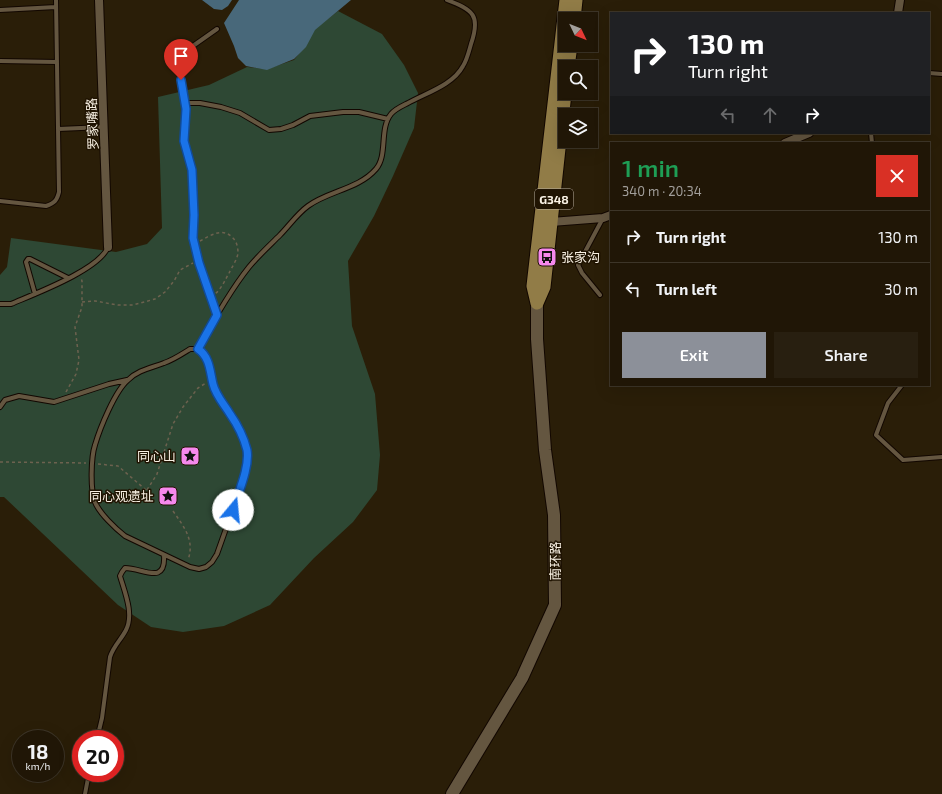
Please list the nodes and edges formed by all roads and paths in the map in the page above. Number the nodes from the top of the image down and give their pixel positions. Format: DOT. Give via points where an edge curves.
graph roads {
  1 [pos="56,0"];
  2 [pos="99,0"];
  3 [pos="447,0"];
  4 [pos="566,0"];
  5 [pos="576,0"];
  6 [pos="900,0"];
  7 [pos="56,7"];
  8 [pos="0,10"];
  9 [pos="575,12"];
  10 [pos="898,12"];
  11 [pos="217,29"];
  12 [pos="0,61"];
  13 [pos="57,62"];
  14 [pos="930,73"];
  15 [pos="942,74"];
  16 [pos="564,100"];
  17 [pos="185,103"];
  18 [pos="388,119"];
  19 [pos="104,127"];
  20 [pos="58,129"];
  21 [pos="806,134"];
  22 [pos="786,142"];
  23 [pos="0,201"];
  24 [pos="610,215"];
  25 [pos="603,218"];
  26 [pos="546,221"];
  27 [pos="194,244"];
  28 [pos="108,247"];
  29 [pos="198,260"];
  30 [pos="79,273"];
  31 [pos="68,278"];
  32 [pos="35,294"];
  33 [pos="600,294"];
  34 [pos="211,297"];
  35 [pos="82,302"];
  36 [pos="536,303"];
  37 [pos="0,304"];
  38 [pos="217,315"];
  39 [pos="198,349"];
  40 [pos="212,379"];
  41 [pos="127,380"];
  42 [pos="901,386"];
  43 [pos="62,400"];
  44 [pos="0,407"];
  45 [pos="942,457"];
  46 [pos="0,462"];
  47 [pos="92,463"];
  48 [pos="147,491"];
  49 [pos="153,496"];
  50 [pos="173,511"];
  51 [pos="164,555"];
  52 [pos="186,565"];
  53 [pos="99,730"];
  54 [pos="87,782"];
  55 [pos="85,794"];
  56 [pos="452,794"];
  1 -- 7 [label="lane"];
  2 -- 19 [label="street, 罗家嘴路"];
  3 -- 18 [label="lane" via="464,7 476,20 475,32 464,65 452,79 399,107"];
  4 -- 26 [label="main road, 南环路 / G348"];
  5 -- 9 [label="main road"];
  6 -- 10 [label="street"];
  7 -- 8 [label="lane"];
  7 -- 13 [label="lane"];
  11 -- 17 [label="lane" via="190,48 182,58 180,69"];
  12 -- 13 [label="lane"];
  13 -- 20 [label="lane"];
  14 -- 15 [label="lane"];
  16 -- 26 [label="main road, 南环路 / G348"];
  17 -- 18 [label="lane" via="200,103 240,113 269,130 281,130 310,116 343,112 359,112"];
  17 -- 27 [label="lane" via="184,141 192,170"];
  18 -- 38 [label="lane" via="381,160 377,168 355,184 319,199 306,208 249,266"];
  19 -- 20 [label="lane"];
  19 -- 28 [label="street, 罗家嘴路"];
  20 -- 23 [label="lane" via="58,200 46,206"];
  21 -- 22 [label="street"];
  24 -- 25 [label="street"];
  25 -- 26 [label="street"];
  25 -- 33 [label="lane" via="578,266"];
  26 -- 36 [label="main road, 南环路 / G348" via="544,287"];
  27 -- 29 [label="lane"];
  27 -- 34 [label="path" via="222,232 231,235 238,248 238,255 223,285"];
  28 -- 30 [label="lane" via="104,254"];
  29 -- 34 [label="lane"];
  29 -- 35 [label="path" via="180,270 165,292 155,299 133,305"];
  30 -- 31 [label="lane"];
  30 -- 35 [label="path" via="82,281"];
  31 -- 32 [label="lane"];
  31 -- 32 [label="lane" via="28,260 26,262"];
  32 -- 37 [label="lane" via="11,304"];
  34 -- 38 [label="lane"];
  35 -- 43 [label="path" via="75,327 79,360 76,374"];
  36 -- 56 [label="main road, 南环路 / G348" via="545,450 554,515 555,605 522,678"];
  38 -- 39 [label="lane"];
  39 -- 40 [label="lane" via="203,352 208,362"];
  39 -- 41 [label="lane" via="190,349 165,363 138,372"];
  40 -- 48 [label="path" via="198,388 173,424 157,474"];
  40 -- 52 [label="lane" via="218,397 238,427 247,450 247,464 217,554 206,567 199,569"];
  41 -- 43 [label="lane"];
  41 -- 47 [label="lane" via="109,409 95,445"];
  42 -- 45 [label="lane" via="888,403 876,435 903,460"];
  43 -- 44 [label="lane" via="54,402 19,396 5,400"];
  46 -- 47 [label="path"];
  47 -- 48 [label="path" via="118,466"];
  47 -- 51 [label="lane" via="93,496 99,510 120,532"];
  48 -- 49 [label="path"];
  50 -- 52 [label="path" via="191,543"];
  51 -- 52 [label="lane"];
  51 -- 53 [label="lane" via="163,569 159,572 149,573 125,568 120,576 129,609 129,620 110,657"];
  54 -- 55 [label="lane"];
}
